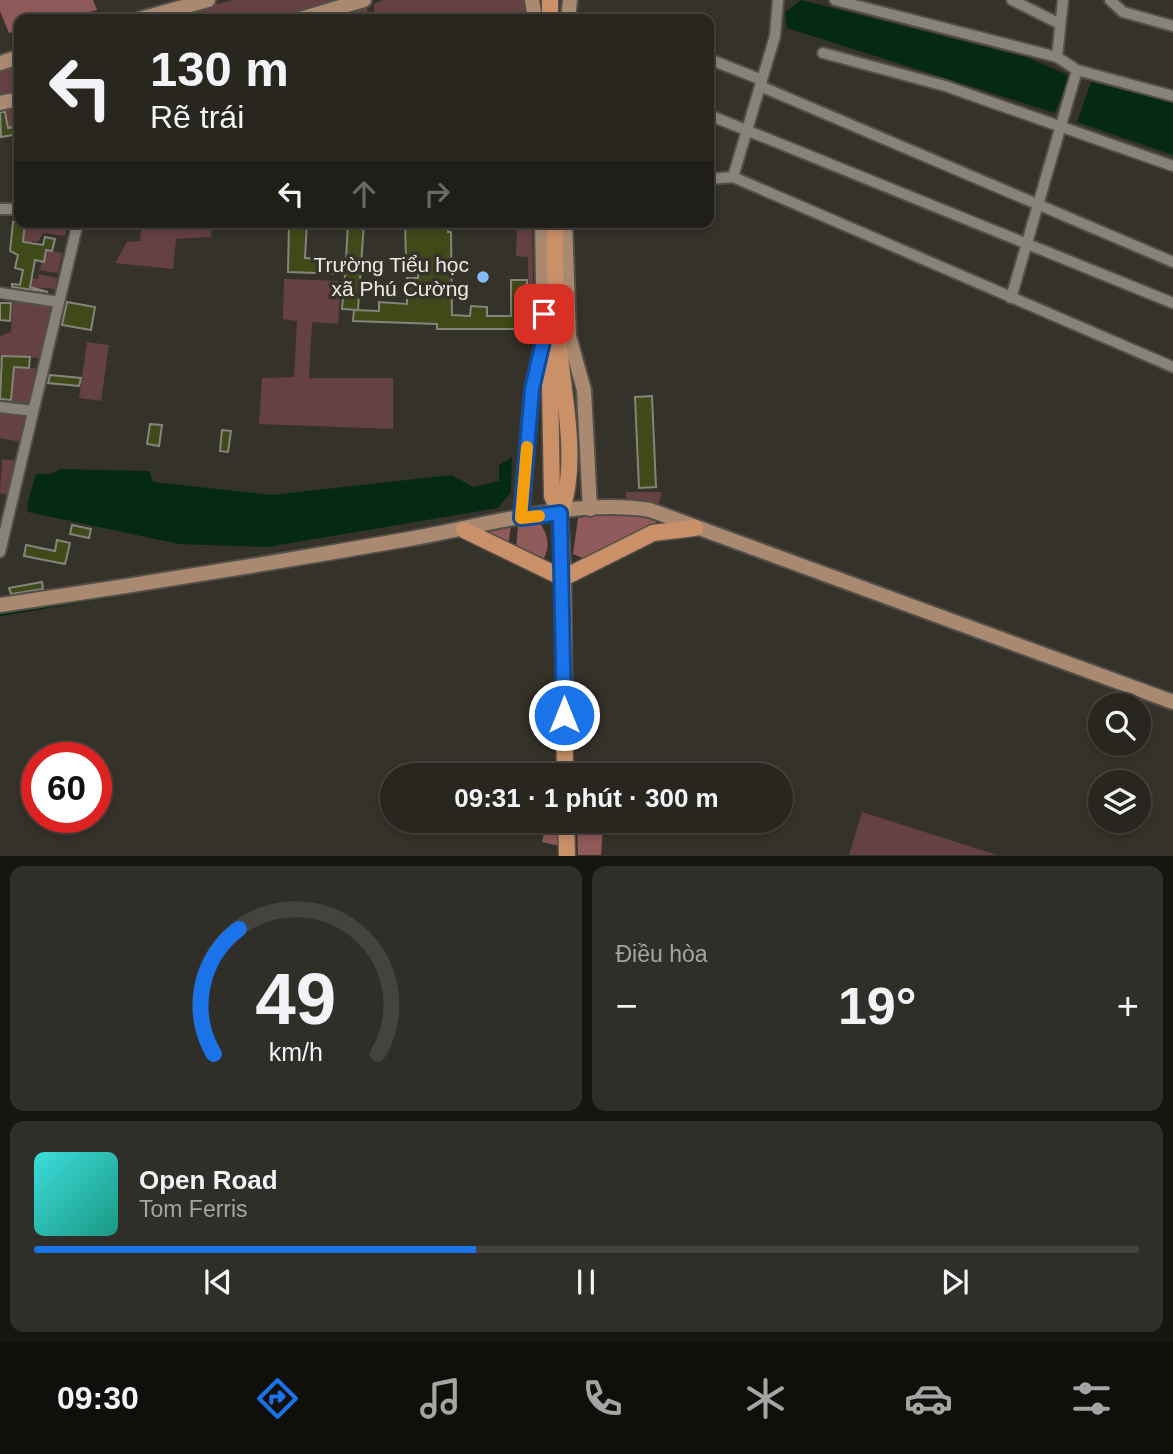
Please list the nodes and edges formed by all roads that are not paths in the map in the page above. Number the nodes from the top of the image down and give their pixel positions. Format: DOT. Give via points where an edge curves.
graph roads {
  1 [pos="208,0"];
  2 [pos="364,0"];
  3 [pos="778,0"];
  4 [pos="835,0"];
  5 [pos="1012,0"];
  6 [pos="1063,0"];
  7 [pos="1110,0"];
  8 [pos="162,14"];
  9 [pos="317,14"];
  10 [pos="1060,24"];
  11 [pos="1173,26"];
  12 [pos="823,53"];
  13 [pos="1057,57"];
  14 [pos="714,61"];
  15 [pos="1077,71"];
  16 [pos="761,83"];
  17 [pos="1173,96"];
  18 [pos="714,117"];
  19 [pos="1061,127"];
  20 [pos="747,130"];
  21 [pos="1173,166"];
  22 [pos="733,177"];
  23 [pos="714,178"];
  24 [pos="1039,205"];
  25 [pos="77,228"];
  26 [pos="542,228"];
  27 [pos="555,228"];
  28 [pos="565,228"];
  29 [pos="1026,243"];
  30 [pos="1173,262"];
  31 [pos="0,293"];
  32 [pos="1011,298"];
  33 [pos="59,302"];
  34 [pos="1173,303"];
  35 [pos="557,332"];
  36 [pos="1173,367"];
  37 [pos="0,407"];
  38 [pos="33,411"];
  39 [pos="0,496"];
  40 [pos="13,499"];
  41 [pos="590,509"];
  42 [pos="560,513"];
  43 [pos="521,518"];
  44 [pos="695,528"];
  45 [pos="464,530"];
  46 [pos="0,552"];
  47 [pos="564,578"];
  48 [pos="0,604"];
  49 [pos="1173,702"];
  50 [pos="565,763"];
  51 [pos="566,833"];
  52 [pos="567,856"];
  1 -- 8 [label="main road"];
  2 -- 9 [label="main road"];
  3 -- 16 [label="street" via="775,36"];
  4 -- 13 [label="street"];
  5 -- 10 [label="street"];
  6 -- 10 [label="street"];
  7 -- 11 [label="street" via="1123,12"];
  10 -- 13 [label="street"];
  12 -- 19 [label="street" via="945,86"];
  13 -- 15 [label="street"];
  14 -- 16 [label="street"];
  15 -- 17 [label="street"];
  15 -- 19 [label="street"];
  16 -- 20 [label="street"];
  16 -- 24 [label="street"];
  18 -- 20 [label="street"];
  19 -- 21 [label="street"];
  19 -- 24 [label="street"];
  20 -- 22 [label="street"];
  20 -- 29 [label="street"];
  22 -- 23 [label="street"];
  22 -- 32 [label="street"];
  24 -- 29 [label="street"];
  24 -- 30 [label="street"];
  25 -- 33 [label="street"];
  26 -- 43 [label="main road" via="544,337 532,389"];
  27 -- 35 [label="main road"];
  28 -- 41 [label="main road" via="569,336 584,390"];
  29 -- 32 [label="street"];
  29 -- 34 [label="street"];
  31 -- 33 [label="street"];
  32 -- 36 [label="street"];
  33 -- 38 [label="street"];
  35 -- 42 [label="main road" via="566,383 568,496"];
  35 -- 42 [label="main road" via="540,396 542,496"];
  37 -- 38 [label="street"];
  38 -- 40 [label="street"];
  39 -- 40 [label="street"];
  40 -- 46 [label="street"];
  41 -- 42 [label="main road"];
  41 -- 44 [label="main road" via="619,505 650,510"];
  42 -- 43 [label="main road"];
  42 -- 47 [label="main road"];
  43 -- 45 [label="main road"];
  44 -- 47 [label="main road" via="653,533"];
  44 -- 49 [label="main road"];
  45 -- 47 [label="main road"];
  45 -- 48 [label="main road"];
  47 -- 50 [label="main road"];
  51 -- 52 [label="main road"];
}
